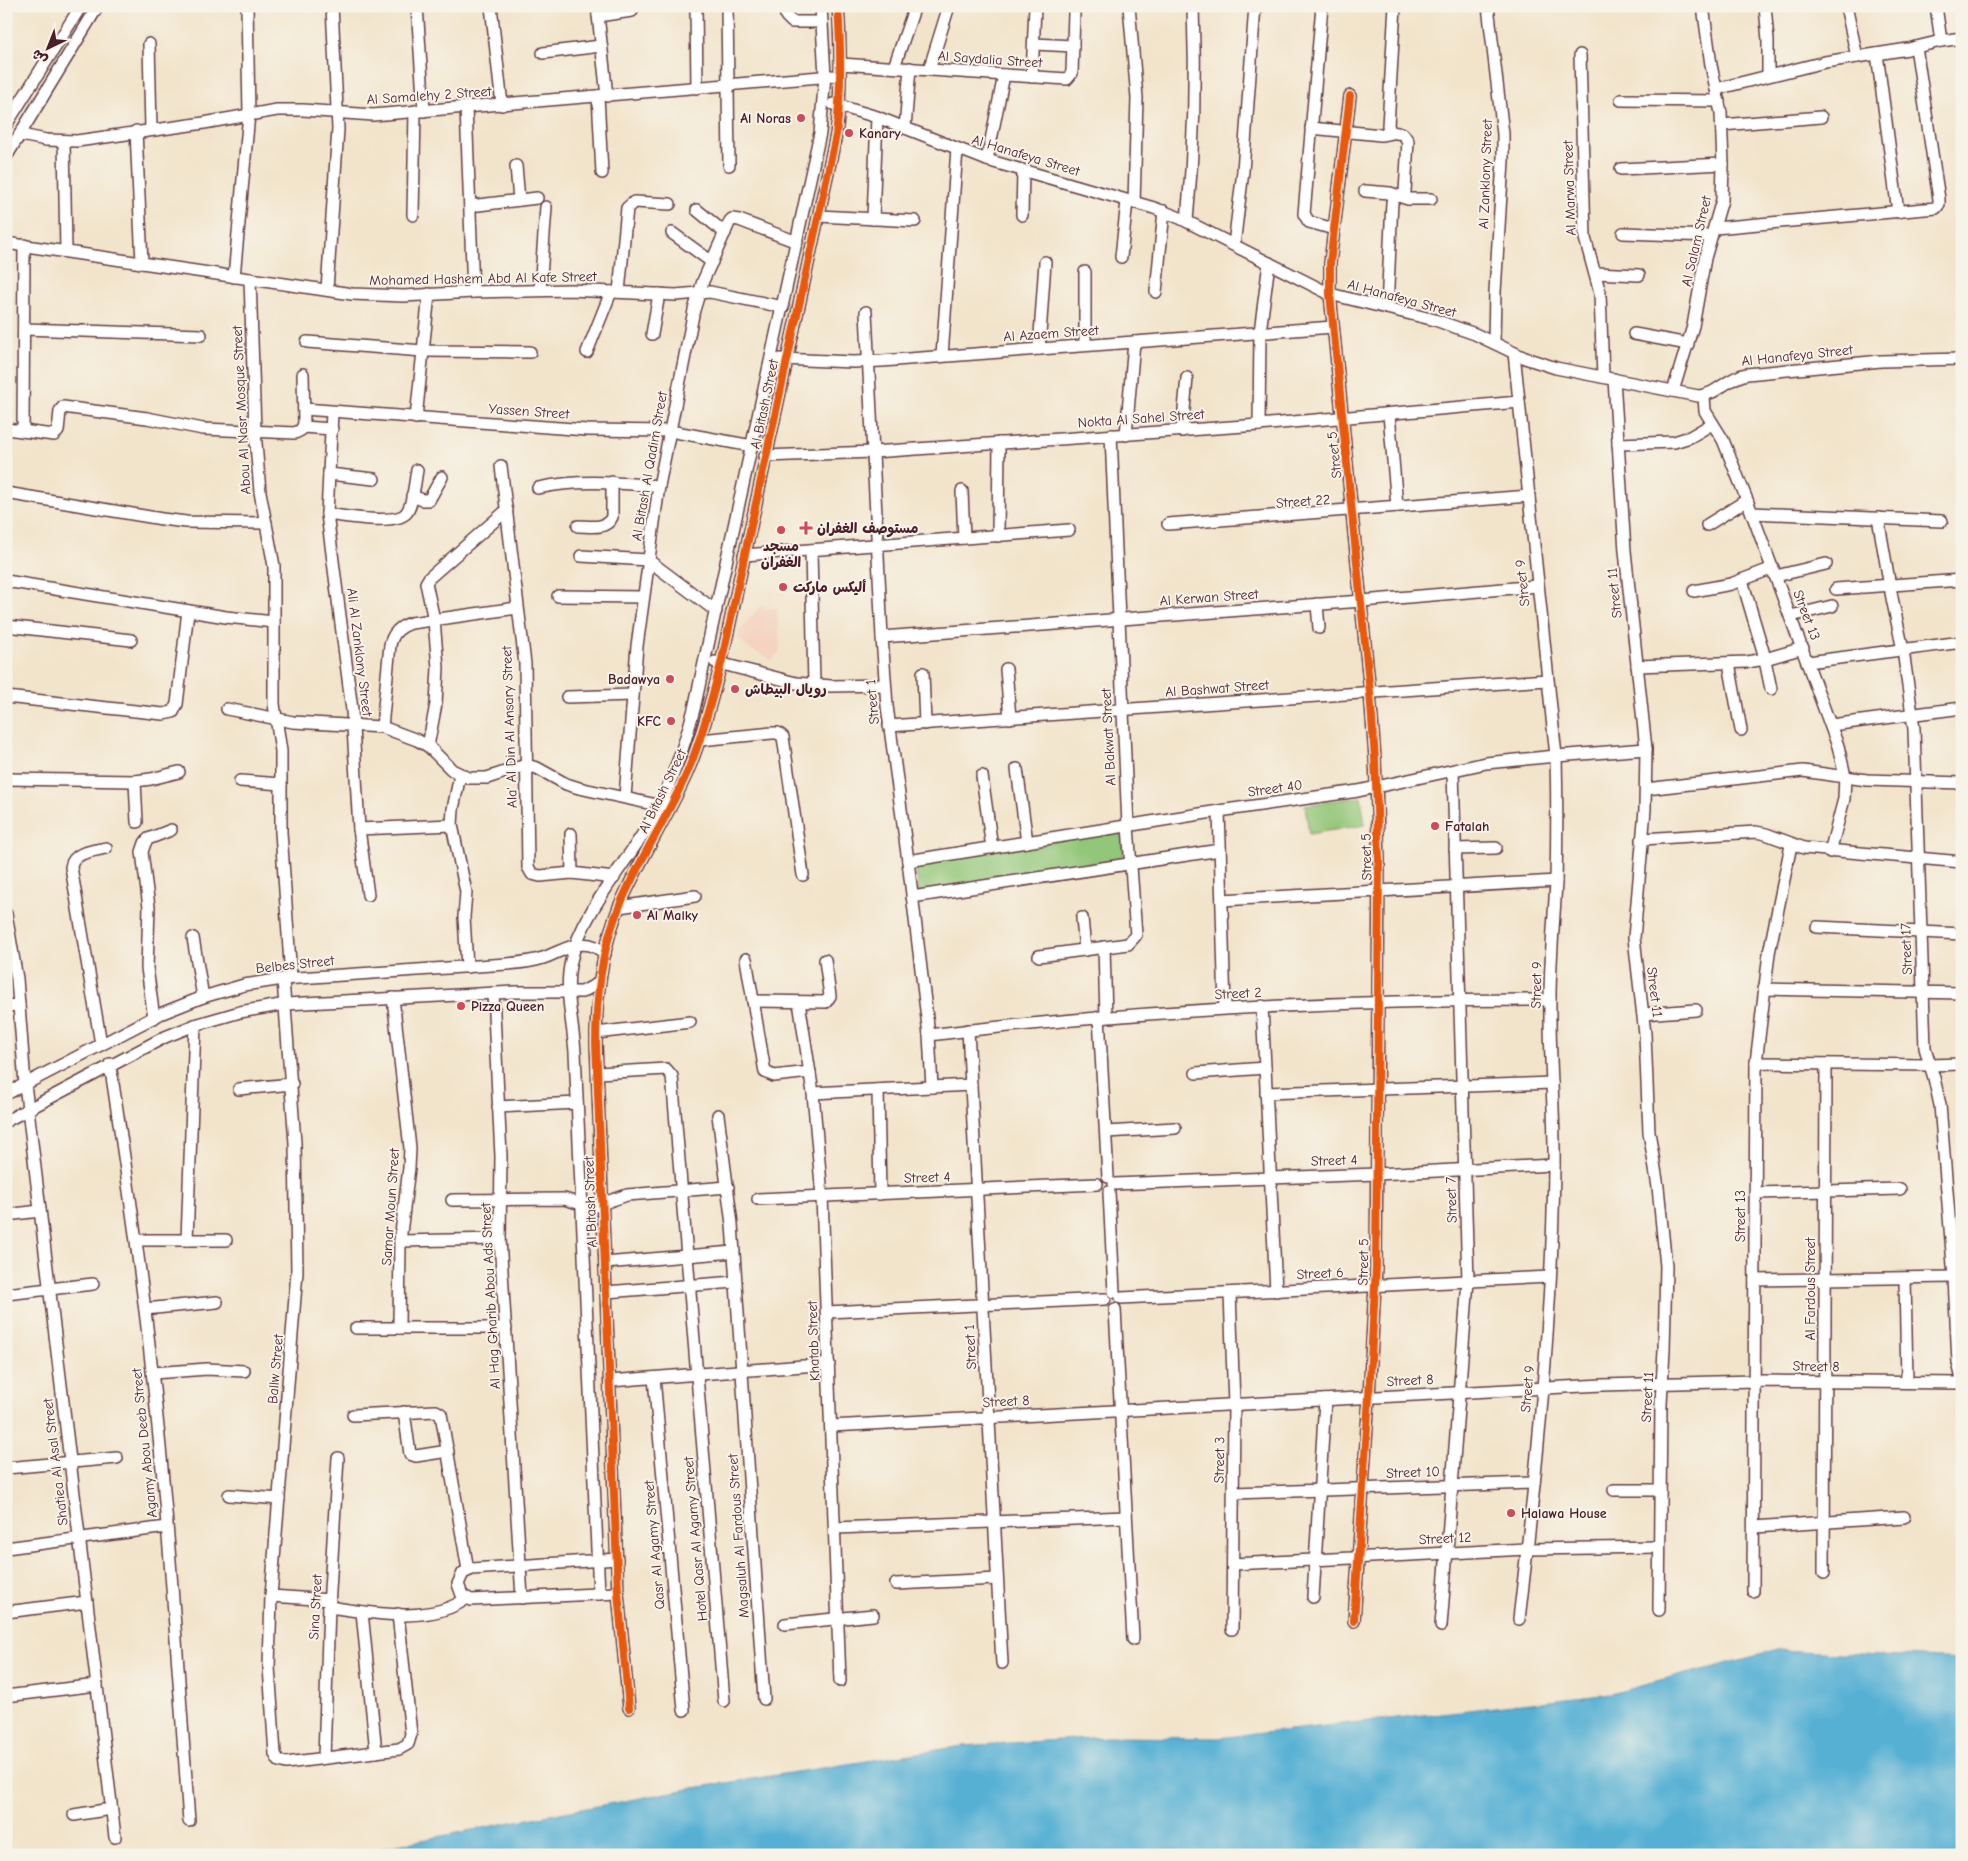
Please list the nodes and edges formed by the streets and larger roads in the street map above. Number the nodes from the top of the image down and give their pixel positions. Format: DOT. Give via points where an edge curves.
graph roads {
  1 [pos="81,6"];
  2 [pos="98,6"];
  3 [pos="248,6"];
  4 [pos="332,6"];
  5 [pos="417,6"];
  6 [pos="491,6"];
  7 [pos="696,6"];
  8 [pos="727,6"];
  9 [pos="785,6"];
  10 [pos="821,6"];
  11 [pos="838,6"];
  12 [pos="915,6"];
  13 [pos="949,6"];
  14 [pos="1035,6"];
  15 [pos="1129,6"];
  16 [pos="1193,6"];
  17 [pos="1255,6"];
  18 [pos="1322,6"];
  19 [pos="1394,6"];
  20 [pos="1488,6"];
  21 [pos="1703,6"];
  22 [pos="1765,6"];
  23 [pos="1846,6"];
  24 [pos="1936,6"];
  25 [pos="597,11"];
  26 [pos="632,11"];
  27 [pos="1074,13"];
  28 [pos="822,22"];
  29 [pos="1962,38"];
  30 [pos="1941,41"];
  31 [pos="149,44"];
  32 [pos="1034,44"];
  33 [pos="601,46"];
  34 [pos="1073,46"];
  35 [pos="1916,47"];
  36 [pos="543,53"];
  37 [pos="1877,54"];
  38 [pos="1580,55"];
  39 [pos="1857,57"];
  40 [pos="841,64"];
  41 [pos="894,67"];
  42 [pos="910,68"];
  43 [pos="929,70"];
  44 [pos="1004,75"];
  45 [pos="1768,75"];
  46 [pos="825,76"];
  47 [pos="841,76"];
  48 [pos="1032,77"];
  49 [pos="728,85"];
  50 [pos="697,88"];
  51 [pos="1717,95"];
  52 [pos="603,96"];
  53 [pos="1350,96"];
  54 [pos="1621,100"];
  55 [pos="824,102"];
  56 [pos="502,105"];
  57 [pos="840,106"];
  58 [pos="466,108"];
  59 [pos="419,111"];
  60 [pos="338,113"];
  61 [pos="249,114"];
  62 [pos="877,117"];
  63 [pos="1821,117"];
  64 [pos="6,125"];
  65 [pos="1722,125"];
  66 [pos="904,128"];
  67 [pos="1311,128"];
  68 [pos="151,129"];
  69 [pos="136,131"];
  70 [pos="1346,132"];
  71 [pos="1392,133"];
  72 [pos="21,135"];
  73 [pos="64,141"];
  74 [pos="957,149"];
  75 [pos="6,157"];
  76 [pos="987,160"];
  77 [pos="1723,164"];
  78 [pos="729,165"];
  79 [pos="516,166"];
  80 [pos="1620,169"];
  81 [pos="1023,171"];
  82 [pos="602,173"];
  83 [pos="1365,191"];
  84 [pos="1398,196"];
  85 [pos="538,198"];
  86 [pos="1431,199"];
  87 [pos="519,200"];
  88 [pos="1130,202"];
  89 [pos="670,204"];
  90 [pos="470,206"];
  91 [pos="546,207"];
  92 [pos="697,210"];
  93 [pos="1164,212"];
  94 [pos="1898,212"];
  95 [pos="413,215"];
  96 [pos="1022,215"];
  97 [pos="819,216"];
  98 [pos="873,219"];
  99 [pos="915,221"];
  100 [pos="1188,221"];
  101 [pos="1334,229"];
  102 [pos="1713,232"];
  103 [pos="672,233"];
  104 [pos="724,233"];
  105 [pos="1623,233"];
  106 [pos="797,242"];
  107 [pos="6,243"];
  108 [pos="24,245"];
  109 [pos="1234,245"];
  110 [pos="66,252"];
  111 [pos="1121,257"];
  112 [pos="712,262"];
  113 [pos="1045,262"];
  114 [pos="142,263"];
  115 [pos="1269,263"];
  116 [pos="1085,272"];
  117 [pos="1596,273"];
  118 [pos="1639,274"];
  119 [pos="234,277"];
  120 [pos="250,279"];
  121 [pos="327,290"];
  122 [pos="540,290"];
  123 [pos="473,292"];
  124 [pos="615,292"];
  125 [pos="1156,292"];
  126 [pos="699,293"];
  127 [pos="430,294"];
  128 [pos="659,294"];
  129 [pos="1330,294"];
  130 [pos="783,307"];
  131 [pos="1387,308"];
  132 [pos="866,312"];
  133 [pos="1333,327"];
  134 [pos="24,329"];
  135 [pos="1260,332"];
  136 [pos="652,334"];
  137 [pos="1634,334"];
  138 [pos="201,335"];
  139 [pos="307,342"];
  140 [pos="1134,342"];
  141 [pos="1494,343"];
  142 [pos="1688,344"];
  143 [pos="1085,345"];
  144 [pos="1039,349"];
  145 [pos="423,351"];
  146 [pos="530,352"];
  147 [pos="587,352"];
  148 [pos="1514,353"];
  149 [pos="942,356"];
  150 [pos="771,359"];
  151 [pos="1962,359"];
  152 [pos="786,360"];
  153 [pos="868,362"];
  154 [pos="302,374"];
  155 [pos="1187,378"];
  156 [pos="1609,378"];
  157 [pos="1673,391"];
  158 [pos="1704,396"];
  159 [pos="1519,402"];
  160 [pos="304,409"];
  161 [pos="332,412"];
  162 [pos="1389,414"];
  163 [pos="416,418"];
  164 [pos="1343,418"];
  165 [pos="1712,424"];
  166 [pos="1259,425"];
  167 [pos="303,427"];
  168 [pos="6,429"];
  169 [pos="332,429"];
  170 [pos="23,431"];
  171 [pos="255,431"];
  172 [pos="1182,431"];
  173 [pos="670,432"];
  174 [pos="1126,434"];
  175 [pos="1111,436"];
  176 [pos="998,443"];
  177 [pos="1618,444"];
  178 [pos="752,446"];
  179 [pos="873,452"];
  180 [pos="766,456"];
  181 [pos="501,466"];
  182 [pos="417,470"];
  183 [pos="328,474"];
  184 [pos="442,477"];
  185 [pos="374,479"];
  186 [pos="612,482"];
  187 [pos="659,486"];
  188 [pos="538,488"];
  189 [pos="962,491"];
  190 [pos="6,493"];
  191 [pos="412,496"];
  192 [pos="1529,496"];
  193 [pos="1747,500"];
  194 [pos="1397,506"];
  195 [pos="506,510"];
  196 [pos="1353,510"];
  197 [pos="1752,512"];
  198 [pos="327,514"];
  199 [pos="1878,518"];
  200 [pos="1942,521"];
  201 [pos="266,523"];
  202 [pos="1168,524"];
  203 [pos="1707,525"];
  204 [pos="578,526"];
  205 [pos="1069,530"];
  206 [pos="998,536"];
  207 [pos="964,538"];
  208 [pos="877,545"];
  209 [pos="811,550"];
  210 [pos="744,555"];
  211 [pos="581,556"];
  212 [pos="648,560"];
  213 [pos="1826,564"];
  214 [pos="1775,572"];
  215 [pos="1742,580"];
  216 [pos="1962,580"];
  217 [pos="6,581"];
  218 [pos="1889,585"];
  219 [pos="1537,586"];
  220 [pos="1836,589"];
  221 [pos="1694,591"];
  222 [pos="558,596"];
  223 [pos="643,597"];
  224 [pos="1362,601"];
  225 [pos="1317,604"];
  226 [pos="1832,606"];
  227 [pos="517,608"];
  228 [pos="188,611"];
  229 [pos="716,611"];
  230 [pos="1791,616"];
  231 [pos="1118,618"];
  232 [pos="434,620"];
  233 [pos="274,622"];
  234 [pos="6,626"];
  235 [pos="1319,628"];
  236 [pos="882,637"];
  237 [pos="132,640"];
  238 [pos="1962,642"];
  239 [pos="1803,648"];
  240 [pos="1903,650"];
  241 [pos="706,658"];
  242 [pos="1765,659"];
  243 [pos="1808,662"];
  244 [pos="1729,663"];
  245 [pos="721,664"];
  246 [pos="1637,666"];
  247 [pos="1006,669"];
  248 [pos="924,673"];
  249 [pos="1547,680"];
  250 [pos="814,685"];
  251 [pos="885,685"];
  252 [pos="1771,689"];
  253 [pos="1370,693"];
  254 [pos="633,695"];
  255 [pos="6,697"];
  256 [pos="567,697"];
  257 [pos="1962,708"];
  258 [pos="228,709"];
  259 [pos="1122,710"];
  260 [pos="1913,714"];
  261 [pos="275,718"];
  262 [pos="1010,718"];
  263 [pos="354,724"];
  264 [pos="925,724"];
  265 [pos="1830,725"];
  266 [pos="889,726"];
  267 [pos="382,727"];
  268 [pos="1741,730"];
  269 [pos="700,740"];
  270 [pos="428,746"];
  271 [pos="1646,749"];
  272 [pos="1556,756"];
  273 [pos="526,765"];
  274 [pos="1017,769"];
  275 [pos="1453,771"];
  276 [pos="179,772"];
  277 [pos="460,775"];
  278 [pos="982,776"];
  279 [pos="1845,776"];
  280 [pos="6,779"];
  281 [pos="135,781"];
  282 [pos="240,781"];
  283 [pos="1916,781"];
  284 [pos="282,784"];
  285 [pos="1962,784"];
  286 [pos="1376,788"];
  287 [pos="1646,789"];
  288 [pos="625,796"];
  289 [pos="665,806"];
  290 [pos="1218,811"];
  291 [pos="137,822"];
  292 [pos="452,824"];
  293 [pos="1128,826"];
  294 [pos="359,829"];
  295 [pos="171,830"];
  296 [pos="571,834"];
  297 [pos="1642,839"];
  298 [pos="1027,842"];
  299 [pos="1792,845"];
  300 [pos="106,848"];
  301 [pos="992,848"];
  302 [pos="1496,848"];
  303 [pos="1455,849"];
  304 [pos="1220,850"];
  305 [pos="1830,852"];
  306 [pos="1918,858"];
  307 [pos="908,862"];
  308 [pos="1962,862"];
  309 [pos="1130,864"];
  310 [pos="572,874"];
  311 [pos="803,875"];
  312 [pos="614,878"];
  313 [pos="1556,881"];
  314 [pos="1456,887"];
  315 [pos="1379,891"];
  316 [pos="368,895"];
  317 [pos="695,896"];
  318 [pos="912,897"];
  319 [pos="1222,900"];
  320 [pos="619,907"];
  321 [pos="7,918"];
  322 [pos="1082,918"];
  323 [pos="1817,927"];
  324 [pos="1921,933"];
  325 [pos="1962,934"];
  326 [pos="193,938"];
  327 [pos="576,944"];
  328 [pos="1104,947"];
  329 [pos="1085,950"];
  330 [pos="604,954"];
  331 [pos="1040,956"];
  332 [pos="746,959"];
  333 [pos="825,960"];
  334 [pos="467,967"];
  335 [pos="287,978"];
  336 [pos="599,983"];
  337 [pos="1764,989"];
  338 [pos="569,992"];
  339 [pos="1923,992"];
  340 [pos="493,993"];
  341 [pos="1962,993"];
  342 [pos="203,997"];
  343 [pos="393,998"];
  344 [pos="1460,1000"];
  345 [pos="1550,1000"];
  346 [pos="753,1001"];
  347 [pos="799,1002"];
  348 [pos="1377,1002"];
  349 [pos="286,1004"];
  350 [pos="19,1005"];
  351 [pos="6,1006"];
  352 [pos="1262,1006"];
  353 [pos="1225,1008"];
  354 [pos="1696,1010"];
  355 [pos="1643,1014"];
  356 [pos="1103,1017"];
  357 [pos="154,1018"];
  358 [pos="690,1022"];
  359 [pos="195,1025"];
  360 [pos="968,1030"];
  361 [pos="596,1033"];
  362 [pos="929,1035"];
  363 [pos="102,1044"];
  364 [pos="1756,1063"];
  365 [pos="110,1064"];
  366 [pos="1826,1064"];
  367 [pos="1962,1064"];
  368 [pos="1930,1065"];
  369 [pos="1265,1068"];
  370 [pos="810,1072"];
  371 [pos="598,1073"];
  372 [pos="1196,1073"];
  373 [pos="1552,1083"];
  374 [pos="25,1084"];
  375 [pos="292,1084"];
  376 [pos="971,1084"];
  377 [pos="932,1087"];
  378 [pos="1462,1087"];
  379 [pos="239,1089"];
  380 [pos="878,1090"];
  381 [pos="1377,1090"];
  382 [pos="813,1093"];
  383 [pos="1266,1093"];
  384 [pos="6,1094"];
  385 [pos="577,1103"];
  386 [pos="498,1106"];
  387 [pos="28,1109"];
  388 [pos="718,1115"];
  389 [pos="6,1121"];
  390 [pos="1175,1128"];
  391 [pos="1106,1132"];
  392 [pos="1554,1165"];
  393 [pos="1465,1170"];
  394 [pos="1377,1174"];
  395 [pos="1270,1177"];
  396 [pos="1110,1184"];
  397 [pos="728,1187"];
  398 [pos="1900,1189"];
  399 [pos="681,1190"];
  400 [pos="977,1190"];
  401 [pos="1825,1191"];
  402 [pos="1755,1193"];
  403 [pos="880,1194"];
  404 [pos="822,1196"];
  405 [pos="758,1199"];
  406 [pos="452,1200"];
  407 [pos="500,1200"];
  408 [pos="602,1204"];
  409 [pos="581,1205"];
  410 [pos="40,1211"];
  411 [pos="6,1215"];
  412 [pos="500,1239"];
  413 [pos="137,1240"];
  414 [pos="188,1240"];
  415 [pos="226,1240"];
  416 [pos="400,1241"];
  417 [pos="733,1252"];
  418 [pos="686,1256"];
  419 [pos="605,1263"];
  420 [pos="1550,1277"];
  421 [pos="1954,1277"];
  422 [pos="1905,1278"];
  423 [pos="1825,1279"];
  424 [pos="1755,1280"];
  425 [pos="1468,1281"];
  426 [pos="735,1282"];
  427 [pos="93,1284"];
  428 [pos="688,1286"];
  429 [pos="1376,1286"];
  430 [pos="50,1289"];
  431 [pos="1276,1290"];
  432 [pos="606,1292"];
  433 [pos="1230,1293"];
  434 [pos="6,1294"];
  435 [pos="1113,1296"];
  436 [pos="217,1302"];
  437 [pos="983,1304"];
  438 [pos="145,1309"];
  439 [pos="827,1312"];
  440 [pos="356,1328"];
  441 [pos="399,1328"];
  442 [pos="506,1328"];
  443 [pos="829,1364"];
  444 [pos="244,1371"];
  445 [pos="741,1371"];
  446 [pos="153,1373"];
  447 [pos="696,1374"];
  448 [pos="654,1378"];
  449 [pos="1962,1379"];
  450 [pos="610,1381"];
  451 [pos="1755,1381"];
  452 [pos="1662,1382"];
  453 [pos="1825,1382"];
  454 [pos="1907,1382"];
  455 [pos="1962,1383"];
  456 [pos="1542,1388"];
  457 [pos="1459,1392"];
  458 [pos="1369,1397"];
  459 [pos="1325,1400"];
  460 [pos="1234,1404"];
  461 [pos="1121,1411"];
  462 [pos="404,1412"];
  463 [pos="353,1415"];
  464 [pos="989,1417"];
  465 [pos="831,1426"];
  466 [pos="448,1451"];
  467 [pos="117,1458"];
  468 [pos="338,1458"];
  469 [pos="70,1462"];
  470 [pos="6,1468"];
  471 [pos="1534,1483"];
  472 [pos="1452,1486"];
  473 [pos="1363,1488"];
  474 [pos="1320,1490"];
  475 [pos="1614,1490"];
  476 [pos="1660,1490"];
  477 [pos="1234,1493"];
  478 [pos="229,1495"];
  479 [pos="279,1499"];
  480 [pos="1126,1517"];
  481 [pos="1904,1517"];
  482 [pos="994,1522"];
  483 [pos="1824,1523"];
  484 [pos="167,1527"];
  485 [pos="835,1528"];
  486 [pos="1754,1528"];
  487 [pos="79,1538"];
  488 [pos="1659,1547"];
  489 [pos="6,1548"];
  490 [pos="1527,1549"];
  491 [pos="1446,1553"];
  492 [pos="1358,1558"];
  493 [pos="617,1559"];
  494 [pos="598,1560"];
  495 [pos="1315,1560"];
  496 [pos="1233,1564"];
  497 [pos="521,1566"];
  498 [pos="468,1570"];
  499 [pos="1824,1573"];
  500 [pos="997,1580"];
  501 [pos="896,1584"];
  502 [pos="1753,1591"];
  503 [pos="618,1593"];
  504 [pos="599,1594"];
  505 [pos="271,1596"];
  506 [pos="1313,1597"];
  507 [pos="467,1598"];
  508 [pos="522,1598"];
  509 [pos="87,1602"];
  510 [pos="329,1603"];
  511 [pos="1659,1610"];
  512 [pos="6,1612"];
  513 [pos="362,1612"];
  514 [pos="398,1614"];
  515 [pos="873,1615"];
  516 [pos="838,1618"];
  517 [pos="1519,1618"];
  518 [pos="1354,1620"];
  519 [pos="785,1624"];
  520 [pos="1441,1626"];
  521 [pos="1232,1629"];
  522 [pos="1133,1639"];
  523 [pos="1002,1663"];
  524 [pos="840,1681"];
  525 [pos="97,1685"];
  526 [pos="6,1696"];
  527 [pos="764,1699"];
  528 [pos="724,1701"];
  529 [pos="629,1708"];
  530 [pos="684,1710"];
  531 [pos="376,1752"];
  532 [pos="324,1758"];
  533 [pos="111,1809"];
  534 [pos="74,1815"];
  535 [pos="189,1821"];
  536 [pos="115,1837"];
  1 -- 64 [label="street"];
  2 -- 72 [label="street"];
  3 -- 61 [label="street"];
  4 -- 60 [label="street"];
  5 -- 59 [label="street"];
  6 -- 56 [label="street"];
  7 -- 50 [label="street"];
  8 -- 49 [label="street"];
  9 -- 28 [label="street" via="786,16 792,22"];
  10 -- 28 [label="street, Al Bitash Street"];
  11 -- 40 [label="street, Al Bitash Street"];
  12 -- 41 [label="street"];
  13 -- 43 [label="street"];
  14 -- 32 [label="street"];
  15 -- 88 [label="street" via="1137,98"];
  16 -- 100 [label="street" via="1195,113"];
  17 -- 109 [label="street"];
  18 -- 67 [label="street"];
  19 -- 71 [label="street" via="1388,126"];
  20 -- 141 [label="street, Al Zanklony Street" via="1503,134"];
  21 -- 51 [label="street, Al Salam Street"];
  22 -- 45 [label="street"];
  23 -- 39 [label="street"];
  24 -- 30 [label="street"];
  25 -- 26 [label="street"];
  25 -- 33 [label="street"];
  27 -- 34 [label="street, Al Saydalia Street"];
  28 -- 46 [label="street, Al Bitash Street"];
  29 -- 30 [label="street"];
  30 -- 35 [label="street"];
  31 -- 68 [label="street"];
  32 -- 34 [label="street"];
  32 -- 48 [label="street"];
  33 -- 36 [label="street"];
  33 -- 52 [label="street"];
  34 -- 48 [label="street, Al Saydalia Street" via="1069,78"];
  35 -- 37 [label="street"];
  35 -- 94 [label="street" via="1939,204 1934,209"];
  37 -- 39 [label="street"];
  37 -- 94 [label="street"];
  38 -- 117 [label="street, Al Marwa Street" via="1585,238"];
  39 -- 45 [label="street"];
  40 -- 41 [label="street, Al Saydalia Street"];
  40 -- 47 [label="street, Al Bitash Street"];
  41 -- 42 [label="street, Al Saydalia Street"];
  42 -- 43 [label="street, Al Saydalia Street"];
  42 -- 66 [label="street"];
  43 -- 44 [label="street, Al Saydalia Street"];
  44 -- 48 [label="street, Al Saydalia Street"];
  44 -- 76 [label="street"];
  45 -- 51 [label="street"];
  46 -- 47 [label="street, Al Samalehy 2 Street"];
  46 -- 49 [label="street, Al Samalehy 2 Street"];
  46 -- 55 [label="street, Al Bitash Street"];
  47 -- 57 [label="street, Al Bitash Street"];
  49 -- 50 [label="street, Al Samalehy 2 Street"];
  49 -- 78 [label="street"];
  50 -- 52 [label="street, Al Samalehy 2 Street"];
  51 -- 54 [label="street"];
  51 -- 65 [label="street, Al Salam Street"];
  52 -- 56 [label="street, Al Samalehy 2 Street"];
  52 -- 82 [label="street"];
  53 -- 70 [label="street, Street 5"];
  55 -- 57 [label="street, Al Hanafeya Street"];
  55 -- 106 [label="street, Al Bitash Street" via="818,147"];
  56 -- 58 [label="street, Al Samalehy 2 Street"];
  57 -- 62 [label="street, Al Hanafeya Street"];
  57 -- 97 [label="street, Al Bitash Street"];
  58 -- 59 [label="street, Al Samalehy 2 Street"];
  58 -- 90 [label="street"];
  59 -- 60 [label="street, Al Samalehy 2 Street" via="373,115"];
  59 -- 95 [label="street"];
  60 -- 61 [label="street, Al Samalehy 2 Street" via="290,109"];
  60 -- 121 [label="street"];
  61 -- 68 [label="street, Al Samalehy 2 Street"];
  61 -- 119 [label="street"];
  62 -- 66 [label="street, Al Hanafeya Street"];
  62 -- 98 [label="street"];
  63 -- 65 [label="street"];
  65 -- 77 [label="street, Al Salam Street"];
  66 -- 74 [label="street, Al Hanafeya Street"];
  67 -- 70 [label="street"];
  67 -- 101 [label="street" via="1304,214 1309,222"];
  68 -- 69 [label="street, Al Samalehy 2 Street"];
  69 -- 73 [label="street, Al Samalehy 2 Street"];
  69 -- 114 [label="street"];
  70 -- 71 [label="street" via="1381,136"];
  70 -- 101 [label="street, Street 5"];
  71 -- 84 [label="street" via="1403,134 1408,141 1405,192"];
  72 -- 73 [label="street, Al Samalehy 2 Street"];
  72 -- 75 [label="street"];
  73 -- 110 [label="street"];
  74 -- 76 [label="street, Al Hanafeya Street"];
  74 -- 149 [label="street"];
  76 -- 81 [label="street, Al Hanafeya Street"];
  77 -- 80 [label="street"];
  77 -- 102 [label="street, Al Salam Street" via="1722,200"];
  79 -- 87 [label="street"];
  81 -- 88 [label="street, Al Hanafeya Street"];
  81 -- 96 [label="street"];
  83 -- 84 [label="street"];
  84 -- 86 [label="street"];
  84 -- 131 [label="street" via="1392,202"];
  85 -- 87 [label="street"];
  87 -- 90 [label="street"];
  88 -- 93 [label="street, Al Hanafeya Street"];
  88 -- 111 [label="street"];
  89 -- 124 [label="street" via="634,202 627,208"];
  90 -- 123 [label="street"];
  91 -- 122 [label="street"];
  92 -- 104 [label="street"];
  93 -- 100 [label="street, Al Hanafeya Street"];
  93 -- 125 [label="street"];
  94 -- 102 [label="street"];
  97 -- 98 [label="street"];
  97 -- 152 [label="street, Al Bitash Street"];
  98 -- 99 [label="street"];
  100 -- 109 [label="street, Al Hanafeya Street"];
  101 -- 129 [label="street, Street 5"];
  102 -- 105 [label="street"];
  102 -- 142 [label="street, Al Salam Street"];
  103 -- 112 [label="street"];
  104 -- 106 [label="street" via="730,221 735,219"];
  104 -- 112 [label="street, Al Bitash Al Qadim Street"];
  106 -- 130 [label="street, Al Bitash Street"];
  107 -- 108 [label="street, Mohamed Hashem Abd Al Kafe Street"];
  108 -- 110 [label="street, Mohamed Hashem Abd Al Kafe Street"];
  108 -- 134 [label="street"];
  109 -- 115 [label="street, Al Hanafeya Street"];
  110 -- 114 [label="street, Mohamed Hashem Abd Al Kafe Street"];
  112 -- 126 [label="street, Al Bitash Al Qadim Street"];
  113 -- 144 [label="street"];
  114 -- 119 [label="street, Mohamed Hashem Abd Al Kafe Street"];
  115 -- 129 [label="street, Al Hanafeya Street"];
  115 -- 135 [label="street"];
  116 -- 143 [label="street"];
  117 -- 118 [label="street"];
  117 -- 156 [label="street, Al Marwa Street"];
  119 -- 120 [label="street, Mohamed Hashem Abd Al Kafe Street"];
  120 -- 121 [label="street, Mohamed Hashem Abd Al Kafe Street"];
  120 -- 171 [label="street, Abou Al Nasr Mosque Street"];
  121 -- 127 [label="street, Mohamed Hashem Abd Al Kafe Street" via="378,296"];
  122 -- 123 [label="street, Mohamed Hashem Abd Al Kafe Street"];
  122 -- 124 [label="street, Mohamed Hashem Abd Al Kafe Street"];
  123 -- 127 [label="street, Mohamed Hashem Abd Al Kafe Street"];
  124 -- 128 [label="street, Mohamed Hashem Abd Al Kafe Street"];
  124 -- 147 [label="street"];
  126 -- 128 [label="street, Mohamed Hashem Abd Al Kafe Street"];
  126 -- 130 [label="street, Mohamed Hashem Abd Al Kafe Street" via="720,293"];
  126 -- 173 [label="street, Al Bitash Al Qadim Street"];
  127 -- 145 [label="street"];
  128 -- 136 [label="street"];
  129 -- 131 [label="street, Al Hanafeya Street"];
  129 -- 133 [label="street, Street 5"];
  130 -- 150 [label="street, Al Bitash Street"];
  131 -- 141 [label="street, Al Hanafeya Street" via="1435,320"];
  132 -- 153 [label="street, Street 1"];
  133 -- 135 [label="street, Al Azaem Street"];
  133 -- 164 [label="street, Street 5"];
  134 -- 138 [label="street"];
  134 -- 170 [label="street"];
  135 -- 140 [label="street, Al Azaem Street"];
  135 -- 166 [label="street"];
  137 -- 142 [label="street"];
  139 -- 145 [label="street"];
  140 -- 143 [label="street, Al Azaem Street"];
  140 -- 174 [label="street"];
  141 -- 148 [label="street, Al Hanafeya Street"];
  142 -- 157 [label="street, Al Salam Street"];
  143 -- 144 [label="street, Al Azaem Street"];
  144 -- 149 [label="street, Al Azaem Street"];
  145 -- 146 [label="street"];
  145 -- 163 [label="street"];
  148 -- 156 [label="street, Al Hanafeya Street" via="1556,368"];
  148 -- 159 [label="street, Street 9"];
  149 -- 153 [label="street, Al Azaem Street"];
  150 -- 152 [label="street, Al Azaem Street"];
  150 -- 178 [label="street, Al Bitash Street"];
  151 -- 158 [label="street, Al Hanafeya Street" via="1889,360 1747,374 1732,378"];
  152 -- 153 [label="street, Al Azaem Street"];
  152 -- 180 [label="street, Al Bitash Street"];
  153 -- 179 [label="street, Street 1"];
  154 -- 160 [label="street"];
  155 -- 172 [label="street"];
  156 -- 157 [label="street, Al Hanafeya Street"];
  156 -- 177 [label="street, Street 11"];
  157 -- 158 [label="street, Al Hanafeya Street"];
  158 -- 165 [label="street, Street 13" via="1705,411"];
  159 -- 162 [label="street, Nokta Al Sahel Street"];
  159 -- 192 [label="street, Street 9"];
  160 -- 161 [label="street, Yassen Street"];
  160 -- 167 [label="street"];
  161 -- 163 [label="street, Yassen Street"];
  161 -- 169 [label="street, Ali Al Zanklony Street"];
  162 -- 164 [label="street, Nokta Al Sahel Street"];
  162 -- 194 [label="street"];
  163 -- 173 [label="street, Yassen Street" via="587,430"];
  164 -- 166 [label="street, Nokta Al Sahel Street"];
  164 -- 196 [label="street, Street 5"];
  165 -- 177 [label="street" via="1674,442"];
  165 -- 193 [label="street, Street 13"];
  166 -- 172 [label="street, Nokta Al Sahel Street"];
  167 -- 169 [label="street"];
  167 -- 171 [label="street" via="295,433"];
  168 -- 170 [label="street"];
  169 -- 183 [label="street, Ali Al Zanklony Street"];
  170 -- 171 [label="street" via="54,435 64,407 137,416 196,428"];
  171 -- 201 [label="street, Abou Al Nasr Mosque Street"];
  172 -- 174 [label="street, Nokta Al Sahel Street"];
  173 -- 178 [label="street, Yassen Street"];
  173 -- 187 [label="street, Al Bitash Al Qadim Street"];
  174 -- 175 [label="street, Nokta Al Sahel Street"];
  175 -- 176 [label="street, Nokta Al Sahel Street"];
  175 -- 231 [label="street, Al Bakwat Street"];
  176 -- 179 [label="street, Nokta Al Sahel Street"];
  176 -- 206 [label="street"];
  177 -- 246 [label="street, Street 11" via="1625,559"];
  178 -- 229 [label="street, Al Bitash Street"];
  179 -- 180 [label="street, Nokta Al Sahel Street"];
  179 -- 208 [label="street, Street 1"];
  180 -- 210 [label="street, Al Bitash Street"];
  181 -- 195 [label="street, Ala' Al Din Al Ansary Street"];
  182 -- 191 [label="street"];
  183 -- 185 [label="street"];
  183 -- 198 [label="street, Ali Al Zanklony Street"];
  184 -- 191 [label="street" via="429,500"];
  186 -- 187 [label="street"];
  186 -- 188 [label="street" via="571,482"];
  186 -- 204 [label="street" via="610,521 600,526"];
  187 -- 212 [label="street, Al Bitash Al Qadim Street"];
  189 -- 207 [label="street"];
  190 -- 201 [label="street" via="186,522"];
  191 -- 198 [label="street" via="408,512 398,518"];
  192 -- 194 [label="street, Street 22"];
  192 -- 219 [label="street, Street 9"];
  193 -- 197 [label="street, Street 13"];
  193 -- 203 [label="street"];
  194 -- 196 [label="street, Street 22"];
  195 -- 227 [label="street, Ala' Al Din Al Ansary Street"];
  195 -- 232 [label="street" via="427,580"];
  196 -- 202 [label="street, Street 22"];
  196 -- 224 [label="street, Street 5"];
  197 -- 199 [label="street"];
  197 -- 214 [label="street, Street 13"];
  198 -- 263 [label="street, Ali Al Zanklony Street"];
  199 -- 200 [label="street"];
  199 -- 218 [label="street, Street 17"];
  201 -- 233 [label="street, Abou Al Nasr Mosque Street" via="274,566"];
  205 -- 206 [label="street"];
  206 -- 207 [label="street"];
  207 -- 208 [label="street"];
  208 -- 209 [label="street"];
  208 -- 236 [label="street, Street 1"];
  209 -- 210 [label="street"];
  209 -- 250 [label="street"];
  210 -- 245 [label="street, Al Bitash Street"];
  211 -- 212 [label="street"];
  212 -- 223 [label="street, Al Bitash Al Qadim Street"];
  212 -- 229 [label="street"];
  213 -- 214 [label="street"];
  214 -- 215 [label="street"];
  214 -- 230 [label="street, Street 13"];
  215 -- 221 [label="street"];
  215 -- 242 [label="street"];
  216 -- 218 [label="street"];
  217 -- 228 [label="street"];
  218 -- 220 [label="street"];
  218 -- 240 [label="street, Street 17"];
  219 -- 224 [label="street, Al Kerwan Street"];
  219 -- 249 [label="street, Street 9"];
  222 -- 223 [label="street"];
  223 -- 254 [label="street, Al Bitash Al Qadim Street"];
  224 -- 225 [label="street, Al Kerwan Street"];
  224 -- 253 [label="street, Street 5"];
  225 -- 231 [label="street, Al Kerwan Street"];
  225 -- 235 [label="street"];
  226 -- 230 [label="street"];
  227 -- 232 [label="street"];
  227 -- 273 [label="street, Ala' Al Din Al Ansary Street" via="525,664"];
  228 -- 233 [label="street"];
  228 -- 255 [label="street" via="177,704 173,712 163,714"];
  229 -- 241 [label="street, Al Bitash Street"];
  230 -- 239 [label="street, Street 13"];
  231 -- 236 [label="street, Al Kerwan Street"];
  231 -- 259 [label="street, Al Bakwat Street"];
  232 -- 267 [label="street" via="403,625 392,637"];
  232 -- 270 [label="street" via="438,680"];
  233 -- 261 [label="street, Abou Al Nasr Mosque Street"];
  234 -- 237 [label="street"];
  236 -- 251 [label="street, Street 1"];
  238 -- 240 [label="street"];
  239 -- 242 [label="street"];
  239 -- 243 [label="street, Street 13"];
  240 -- 243 [label="street"];
  240 -- 260 [label="street, Street 17"];
  241 -- 245 [label="street"];
  241 -- 289 [label="street, Al Bitash Street"];
  242 -- 244 [label="street"];
  242 -- 252 [label="street"];
  243 -- 265 [label="street, Street 13"];
  244 -- 246 [label="street"];
  244 -- 268 [label="street"];
  245 -- 250 [label="street"];
  245 -- 269 [label="street, Al Bitash Street"];
  246 -- 271 [label="street, Street 11"];
  247 -- 262 [label="street"];
  248 -- 264 [label="street"];
  249 -- 253 [label="street, Al Bashwat Street"];
  249 -- 272 [label="street, Street 9"];
  250 -- 251 [label="street"];
  251 -- 266 [label="street, Street 1"];
  253 -- 259 [label="street, Al Bashwat Street"];
  253 -- 286 [label="street, Street 5"];
  254 -- 256 [label="street"];
  254 -- 288 [label="street, Al Bitash Al Qadim Street"];
  257 -- 260 [label="street"];
  258 -- 261 [label="street"];
  259 -- 262 [label="street, Al Bashwat Street"];
  259 -- 293 [label="street, Al Bakwat Street"];
  260 -- 265 [label="street"];
  260 -- 283 [label="street, Street 17"];
  261 -- 263 [label="street" via="303,723"];
  261 -- 284 [label="street, Ballw Street"];
  262 -- 264 [label="street, Al Bashwat Street"];
  263 -- 267 [label="street"];
  263 -- 294 [label="street, Ali Al Zanklony Street"];
  264 -- 266 [label="street, Al Bashwat Street"];
  265 -- 279 [label="street, Street 13"];
  266 -- 307 [label="street, Street 1"];
  267 -- 270 [label="street"];
  269 -- 289 [label="street, Al Bitash Street"];
  269 -- 311 [label="street" via="775,732 783,737"];
  270 -- 277 [label="street"];
  271 -- 272 [label="street, Street 40"];
  271 -- 287 [label="street, Street 11"];
  272 -- 275 [label="street, Street 40"];
  272 -- 313 [label="street, Street 9"];
  273 -- 277 [label="street" via="487,778"];
  273 -- 288 [label="street" via="566,784"];
  273 -- 310 [label="street, Ala' Al Din Al Ansary Street" via="528,867 532,874 540,876"];
  274 -- 298 [label="street"];
  275 -- 286 [label="street, Street 40"];
  275 -- 303 [label="street, Street 7"];
  276 -- 281 [label="street"];
  277 -- 292 [label="street"];
  278 -- 301 [label="street"];
  279 -- 283 [label="street"];
  279 -- 287 [label="street" via="1804,770"];
  279 -- 305 [label="street, Street 13" via="1842,808"];
  280 -- 281 [label="street"];
  281 -- 291 [label="street"];
  282 -- 284 [label="street"];
  283 -- 285 [label="street"];
  283 -- 306 [label="street, Street 17"];
  284 -- 335 [label="street, Ballw Street"];
  286 -- 290 [label="street, Street 40"];
  286 -- 315 [label="street, Street 5"];
  287 -- 297 [label="street, Street 11"];
  288 -- 289 [label="street"];
  289 -- 312 [label="street, Al Bitash Street"];
  289 -- 320 [label="street, Al Bitash Street"];
  290 -- 293 [label="street, Street 40"];
  290 -- 304 [label="street"];
  292 -- 294 [label="street"];
  292 -- 334 [label="street" via="466,892"];
  293 -- 298 [label="street, Street 40"];
  293 -- 309 [label="street, Al Bakwat Street"];
  294 -- 316 [label="street, Ali Al Zanklony Street"];
  295 -- 357 [label="street" via="148,839 142,852 149,907 147,968"];
  296 -- 310 [label="street"];
  297 -- 299 [label="street" via="1756,832"];
  297 -- 355 [label="street, Street 11" via="1634,938"];
  298 -- 301 [label="street, Street 40"];
  299 -- 305 [label="street"];
  299 -- 337 [label="street, Street 13" via="1775,917"];
  300 -- 363 [label="street" via="79,855 71,867"];
  301 -- 307 [label="street, Street 40"];
  302 -- 303 [label="street"];
  303 -- 314 [label="street, Street 7"];
  304 -- 309 [label="street"];
  304 -- 319 [label="street"];
  305 -- 306 [label="street"];
  306 -- 308 [label="street"];
  306 -- 324 [label="street, Street 17"];
  307 -- 318 [label="street, Street 1"];
  309 -- 318 [label="street"];
  309 -- 328 [label="street, Al Bakwat Street" via="1136,935 1128,944"];
  310 -- 312 [label="street, Ala' Al Din Al Ansary Street"];
  312 -- 327 [label="street, Al Bitash Street"];
  313 -- 314 [label="street"];
  313 -- 345 [label="street, Street 9"];
  314 -- 315 [label="street"];
  314 -- 344 [label="street, Street 7"];
  315 -- 319 [label="street"];
  315 -- 348 [label="street, Street 5"];
  317 -- 320 [label="street"];
  318 -- 362 [label="street, Street 1"];
  319 -- 353 [label="street"];
  320 -- 330 [label="street, Al Bitash Street"];
  321 -- 350 [label="street, Shatiea Al Asal Street"];
  322 -- 329 [label="street"];
  323 -- 324 [label="street"];
  324 -- 325 [label="street"];
  324 -- 339 [label="street, Street 17"];
  326 -- 342 [label="street"];
  327 -- 330 [label="street" via="595,946"];
  327 -- 334 [label="street, Belbes Street" via="525,962"];
  327 -- 338 [label="street, Al Bitash Street"];
  328 -- 329 [label="street, Al Bakwat Street"];
  328 -- 356 [label="street"];
  329 -- 331 [label="street, Al Bakwat Street"];
  330 -- 336 [label="street, Al Bitash Street"];
  332 -- 346 [label="street"];
  333 -- 347 [label="street" via="829,999 823,1003"];
  334 -- 335 [label="street, Belbes Street"];
  335 -- 342 [label="street, Belbes Street" via="244,985"];
  335 -- 349 [label="street, Ballw Street"];
  336 -- 338 [label="street" via="588,990"];
  336 -- 361 [label="street, Al Bitash Street"];
  337 -- 339 [label="street"];
  337 -- 364 [label="street, Street 13"];
  338 -- 340 [label="street"];
  338 -- 385 [label="street, Al Bitash Street"];
  339 -- 341 [label="street"];
  339 -- 368 [label="street, Street 17" via="1925,1048"];
  340 -- 343 [label="street"];
  340 -- 386 [label="street, Al Hag Gharib Abou Ads Street"];
  342 -- 357 [label="street, Belbes Street"];
  343 -- 349 [label="street"];
  343 -- 416 [label="street, Samar Moun Street" via="410,1148"];
  344 -- 345 [label="street, Street 2"];
  344 -- 348 [label="street, Street 2"];
  344 -- 378 [label="street, Street 7"];
  345 -- 373 [label="street, Street 9"];
  346 -- 347 [label="street"];
  346 -- 370 [label="street" via="765,1072 774,1076"];
  347 -- 370 [label="street, Khatab Street"];
  348 -- 352 [label="street, Street 2"];
  348 -- 381 [label="street, Street 5"];
  349 -- 359 [label="street" via="240,1012"];
  349 -- 375 [label="street, Ballw Street"];
  350 -- 351 [label="street"];
  350 -- 374 [label="street, Shatiea Al Asal Street"];
  352 -- 353 [label="street, Street 2"];
  352 -- 369 [label="street"];
  353 -- 356 [label="street, Street 2"];
  354 -- 355 [label="street"];
  355 -- 452 [label="street, Street 11" via="1649,1132 1665,1259"];
  356 -- 360 [label="street, Street 2"];
  356 -- 391 [label="street"];
  357 -- 363 [label="street, Belbes Street"];
  358 -- 361 [label="street"];
  359 -- 365 [label="street"];
  359 -- 414 [label="street"];
  360 -- 362 [label="street, Street 2"];
  360 -- 376 [label="street, Street 1"];
  361 -- 371 [label="street, Al Bitash Street"];
  362 -- 377 [label="street, Street 1"];
  363 -- 374 [label="street, Belbes Street"];
  364 -- 366 [label="street"];
  364 -- 402 [label="street, Street 13"];
  365 -- 387 [label="street"];
  365 -- 413 [label="street, Agamy Abou Deeb Street"];
  366 -- 368 [label="street"];
  366 -- 401 [label="street, Al Fardous Street"];
  367 -- 368 [label="street"];
  368 -- 421 [label="street, Street 17" via="1940,1105"];
  369 -- 372 [label="street"];
  369 -- 383 [label="street"];
  370 -- 382 [label="street, Khatab Street"];
  371 -- 399 [label="street, Hotel Qasr Al Agamy Street" via="666,1069 671,1073"];
  371 -- 408 [label="street, Al Bitash Street"];
  373 -- 378 [label="street"];
  373 -- 392 [label="street, Street 9"];
  374 -- 384 [label="street, Belbes Street"];
  374 -- 387 [label="street, Shatiea Al Asal Street"];
  375 -- 379 [label="street"];
  375 -- 479 [label="street, Ballw Street" via="297,1272"];
  376 -- 377 [label="street"];
  376 -- 400 [label="street, Street 1"];
  377 -- 380 [label="street"];
  378 -- 381 [label="street"];
  378 -- 393 [label="street, Street 7"];
  380 -- 382 [label="street"];
  380 -- 403 [label="street"];
  381 -- 383 [label="street"];
  381 -- 394 [label="street, Street 5"];
  382 -- 404 [label="street, Khatab Street"];
  383 -- 395 [label="street"];
  385 -- 386 [label="street"];
  385 -- 409 [label="street, Al Bitash Street"];
  386 -- 407 [label="street, Al Hag Gharib Abou Ads Street"];
  387 -- 389 [label="street"];
  387 -- 410 [label="street, Shatiea Al Asal Street"];
  388 -- 397 [label="street, Magsaluh Al Fardous Street"];
  390 -- 391 [label="street"];
  391 -- 396 [label="street"];
  392 -- 393 [label="street, Street 4"];
  392 -- 420 [label="street, Street 9"];
  393 -- 394 [label="street, Street 4"];
  393 -- 425 [label="street, Street 7"];
  394 -- 395 [label="street, Street 4"];
  394 -- 429 [label="street, Street 5"];
  395 -- 396 [label="street, Street 4"];
  395 -- 431 [label="street"];
  396 -- 400 [label="street, Street 4" via="1099,1178 1097,1184"];
  396 -- 435 [label="street"];
  397 -- 399 [label="street"];
  397 -- 417 [label="street, Magsaluh Al Fardous Street"];
  398 -- 401 [label="street"];
  399 -- 408 [label="street" via="627,1195"];
  399 -- 418 [label="street, Hotel Qasr Al Agamy Street"];
  400 -- 403 [label="street, Street 4"];
  400 -- 437 [label="street, Street 1"];
  401 -- 402 [label="street"];
  401 -- 423 [label="street, Al Fardous Street"];
  402 -- 424 [label="street, Street 13"];
  403 -- 404 [label="street, Street 4"];
  404 -- 405 [label="street, Street 4"];
  404 -- 439 [label="street, Khatab Street"];
  406 -- 407 [label="street"];
  407 -- 409 [label="street" via="564,1199"];
  407 -- 412 [label="street, Al Hag Gharib Abou Ads Street"];
  408 -- 409 [label="street" via="592,1208"];
  408 -- 419 [label="street, Al Bitash Street"];
  409 -- 494 [label="street, Al Bitash Street"];
  410 -- 411 [label="street"];
  410 -- 430 [label="street, Shatiea Al Asal Street"];
  412 -- 416 [label="street"];
  412 -- 442 [label="street, Al Hag Gharib Abou Ads Street"];
  413 -- 414 [label="street"];
  413 -- 438 [label="street, Agamy Abou Deeb Street"];
  414 -- 415 [label="street"];
  416 -- 441 [label="street, Samar Moun Street"];
  417 -- 418 [label="street"];
  417 -- 426 [label="street, Magsaluh Al Fardous Street"];
  418 -- 419 [label="street"];
  418 -- 428 [label="street, Hotel Qasr Al Agamy Street"];
  419 -- 432 [label="street, Al Bitash Street"];
  420 -- 425 [label="street, Street 6"];
  420 -- 456 [label="street, Street 9"];
  421 -- 422 [label="street"];
  421 -- 449 [label="street, Street 17" via="1958,1363"];
  422 -- 423 [label="street"];
  422 -- 454 [label="street"];
  423 -- 424 [label="street"];
  423 -- 453 [label="street, Al Fardous Street"];
  424 -- 451 [label="street, Street 13"];
  425 -- 429 [label="street, Street 6"];
  425 -- 457 [label="street, Street 7"];
  426 -- 428 [label="street"];
  426 -- 445 [label="street, Magsaluh Al Fardous Street"];
  427 -- 430 [label="street"];
  428 -- 432 [label="street"];
  428 -- 447 [label="street, Hotel Qasr Al Agamy Street"];
  429 -- 431 [label="street, Street 6"];
  429 -- 458 [label="street, Street 5"];
  430 -- 434 [label="street"];
  430 -- 469 [label="street, Shatiea Al Asal Street"];
  431 -- 433 [label="street, Street 6"];
  432 -- 450 [label="street, Al Bitash Street"];
  433 -- 435 [label="street, Street 6"];
  433 -- 460 [label="street, Street 3"];
  435 -- 437 [label="street, Street 6"];
  435 -- 461 [label="street" via="1120,1304 1115,1309"];
  436 -- 438 [label="street"];
  437 -- 439 [label="street, Street 6"];
  437 -- 464 [label="street, Street 1"];
  438 -- 446 [label="street, Agamy Abou Deeb Street"];
  439 -- 443 [label="street, Khatab Street"];
  440 -- 441 [label="street"];
  441 -- 442 [label="street"];
  442 -- 497 [label="street, Al Hag Gharib Abou Ads Street"];
  443 -- 445 [label="street"];
  443 -- 465 [label="street, Khatab Street"];
  444 -- 446 [label="street" via="207,1369"];
  445 -- 447 [label="street"];
  445 -- 527 [label="street, Magsaluh Al Fardous Street"];
  446 -- 484 [label="street, Agamy Abou Deeb Street"];
  447 -- 448 [label="street"];
  447 -- 528 [label="street, Hotel Qasr Al Agamy Street"];
  448 -- 450 [label="street"];
  448 -- 530 [label="street, Qasr Al Agamy Street"];
  450 -- 493 [label="street, Al Bitash Street"];
  451 -- 452 [label="street, Street 8"];
  451 -- 453 [label="street, Street 8"];
  451 -- 486 [label="street, Street 13"];
  452 -- 456 [label="street, Street 8"];
  452 -- 476 [label="street, Street 11"];
  453 -- 454 [label="street, Street 8"];
  453 -- 483 [label="street, Al Fardous Street"];
  454 -- 455 [label="street, Street 8"];
  456 -- 457 [label="street, Street 8"];
  456 -- 471 [label="street, Street 9"];
  457 -- 458 [label="street, Street 8"];
  457 -- 472 [label="street, Street 7"];
  458 -- 459 [label="street, Street 8"];
  458 -- 473 [label="street, Street 5"];
  459 -- 460 [label="street, Street 8"];
  459 -- 474 [label="street"];
  460 -- 461 [label="street, Street 8"];
  460 -- 477 [label="street, Street 3"];
  461 -- 464 [label="street, Street 8"];
  461 -- 480 [label="street"];
  462 -- 463 [label="street"];
  462 -- 466 [label="street" via="440,1413"];
  462 -- 466 [label="street" via="410,1454"];
  464 -- 465 [label="street, Street 8"];
  464 -- 482 [label="street, Street 1"];
  465 -- 485 [label="street, Khatab Street"];
  466 -- 498 [label="street"];
  467 -- 469 [label="street"];
  468 -- 510 [label="street, Sina Street"];
  469 -- 470 [label="street"];
  469 -- 487 [label="street, Shatiea Al Asal Street"];
  471 -- 472 [label="street, Street 10"];
  471 -- 490 [label="street, Street 9"];
  472 -- 473 [label="street, Street 10"];
  472 -- 491 [label="street, Street 7"];
  473 -- 474 [label="street, Street 10"];
  473 -- 492 [label="street, Street 5"];
  474 -- 477 [label="street, Street 10"];
  474 -- 495 [label="street"];
  475 -- 476 [label="street"];
  476 -- 488 [label="street, Street 11"];
  477 -- 496 [label="street, Street 3"];
  478 -- 479 [label="street"];
  479 -- 505 [label="street, Ballw Street"];
  480 -- 482 [label="street"];
  480 -- 522 [label="street"];
  481 -- 483 [label="street"];
  482 -- 485 [label="street"];
  482 -- 500 [label="street, Street 1"];
  483 -- 486 [label="street"];
  483 -- 499 [label="street, Al Fardous Street"];
  484 -- 487 [label="street"];
  484 -- 535 [label="street, Agamy Abou Deeb Street"];
  485 -- 516 [label="street, Khatab Street"];
  486 -- 502 [label="street, Street 13"];
  487 -- 489 [label="street"];
  487 -- 509 [label="street, Shatiea Al Asal Street"];
  488 -- 490 [label="street, Street 12"];
  488 -- 511 [label="street, Street 11"];
  490 -- 491 [label="street, Street 12"];
  490 -- 517 [label="street, Street 9"];
  491 -- 492 [label="street, Street 12"];
  491 -- 520 [label="street, Street 7"];
  492 -- 495 [label="street, Street 12"];
  492 -- 518 [label="street, Street 5"];
  493 -- 494 [label="street"];
  493 -- 503 [label="street, Al Bitash Street"];
  494 -- 497 [label="street"];
  494 -- 504 [label="street, Al Bitash Street"];
  495 -- 496 [label="street, Street 12"];
  495 -- 506 [label="street"];
  496 -- 521 [label="street, Street 3"];
  497 -- 498 [label="street"];
  497 -- 508 [label="street, Al Hag Gharib Abou Ads Street"];
  498 -- 507 [label="street" via="458,1584"];
  500 -- 501 [label="street"];
  500 -- 523 [label="street, Street 1"];
  503 -- 504 [label="street"];
  503 -- 529 [label="street, Al Bitash Street"];
  504 -- 508 [label="street"];
  505 -- 510 [label="street"];
  505 -- 532 [label="street, Ballw Street" via="268,1667 275,1754 279,1761 286,1763"];
  507 -- 508 [label="street"];
  507 -- 514 [label="street" via="445,1611"];
  509 -- 512 [label="street"];
  509 -- 525 [label="street, Shatiea Al Asal Street"];
  510 -- 513 [label="street"];
  510 -- 532 [label="street, Sina Street"];
  513 -- 514 [label="street"];
  513 -- 531 [label="street"];
  514 -- 531 [label="street" via="410,1739 399,1749"];
  515 -- 516 [label="street"];
  516 -- 519 [label="street"];
  516 -- 524 [label="street, Khatab Street"];
  525 -- 526 [label="street"];
  525 -- 533 [label="street, Shatiea Al Asal Street"];
  531 -- 532 [label="street"];
  533 -- 534 [label="street"];
  533 -- 536 [label="street, Shatiea Al Asal Street"];
}
